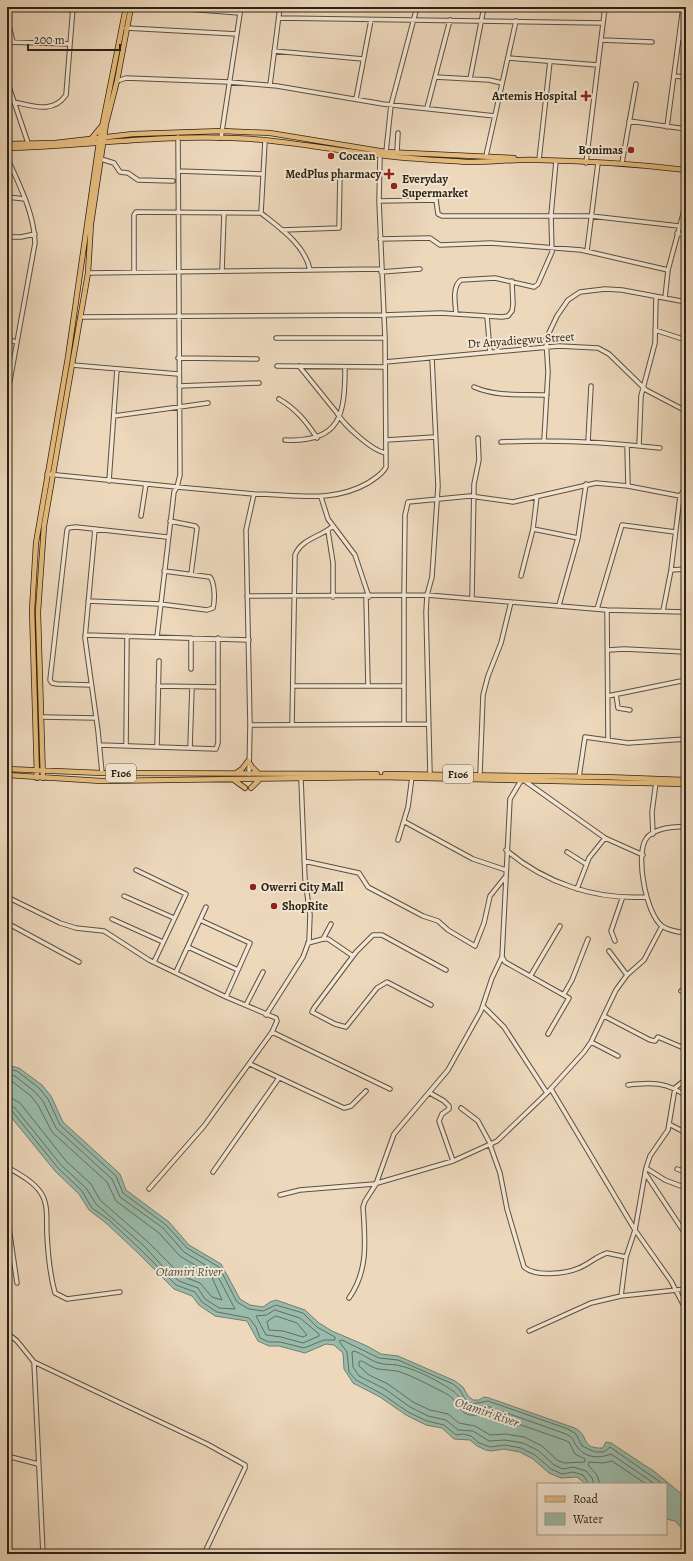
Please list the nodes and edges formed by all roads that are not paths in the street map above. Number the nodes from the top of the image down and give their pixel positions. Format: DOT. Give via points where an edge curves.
graph roads {
  1 [pos="73,7"];
  2 [pos="126,7"];
  3 [pos="131,7"];
  4 [pos="162,7"];
  5 [pos="241,7"];
  6 [pos="280,7"];
  7 [pos="417,7"];
  8 [pos="484,7"];
  9 [pos="604,7"];
  10 [pos="683,7"];
  11 [pos="240,13"];
  12 [pos="7,18"];
  13 [pos="279,18"];
  14 [pos="372,20"];
  15 [pos="414,20"];
  16 [pos="450,20"];
  17 [pos="482,21"];
  18 [pos="516,21"];
  19 [pos="603,23"];
  20 [pos="125,28"];
  21 [pos="237,34"];
  22 [pos="679,38"];
  23 [pos="686,39"];
  24 [pos="601,40"];
  25 [pos="7,42"];
  26 [pos="13,42"];
  27 [pos="652,42"];
  28 [pos="70,44"];
  29 [pos="274,51"];
  30 [pos="508,58"];
  31 [pos="364,59"];
  32 [pos="550,61"];
  33 [pos="598,65"];
  34 [pos="674,76"];
  35 [pos="435,77"];
  36 [pos="686,77"];
  37 [pos="470,79"];
  38 [pos="7,81"];
  39 [pos="117,81"];
  40 [pos="229,82"];
  41 [pos="502,83"];
  42 [pos="636,84"];
  43 [pos="270,85"];
  44 [pos="356,99"];
  45 [pos="14,102"];
  46 [pos="390,105"];
  47 [pos="427,108"];
  48 [pos="495,116"];
  49 [pos="629,121"];
  50 [pos="105,124"];
  51 [pos="667,127"];
  52 [pos="686,129"];
  53 [pos="222,131"];
  54 [pos="398,132"];
  55 [pos="118,135"];
  56 [pos="178,137"];
  57 [pos="221,138"];
  58 [pos="91,139"];
  59 [pos="102,140"];
  60 [pos="265,140"];
  61 [pos="7,144"];
  62 [pos="28,144"];
  63 [pos="346,145"];
  64 [pos="7,148"];
  65 [pos="345,151"];
  66 [pos="386,152"];
  67 [pos="397,152"];
  68 [pos="466,155"];
  69 [pos="380,156"];
  70 [pos="486,156"];
  71 [pos="7,157"];
  72 [pos="100,159"];
  73 [pos="528,160"];
  74 [pos="539,160"];
  75 [pos="556,161"];
  76 [pos="467,162"];
  77 [pos="586,162"];
  78 [pos="598,163"];
  79 [pos="622,163"];
  80 [pos="686,170"];
  81 [pos="178,171"];
  82 [pos="340,172"];
  83 [pos="262,174"];
  84 [pos="173,181"];
  85 [pos="7,197"];
  86 [pos="26,199"];
  87 [pos="379,201"];
  88 [pos="686,203"];
  89 [pos="178,212"];
  90 [pos="224,213"];
  91 [pos="260,213"];
  92 [pos="551,215"];
  93 [pos="591,216"];
  94 [pos="680,226"];
  95 [pos="282,230"];
  96 [pos="35,234"];
  97 [pos="677,234"];
  98 [pos="686,236"];
  99 [pos="7,237"];
  100 [pos="380,239"];
  101 [pos="552,247"];
  102 [pos="587,251"];
  103 [pos="420,269"];
  104 [pos="310,270"];
  105 [pos="668,270"];
  106 [pos="222,271"];
  107 [pos="381,271"];
  108 [pos="88,272"];
  109 [pos="134,272"];
  110 [pos="178,272"];
  111 [pos="512,281"];
  112 [pos="656,297"];
  113 [pos="665,298"];
  114 [pos="686,302"];
  115 [pos="456,313"];
  116 [pos="383,315"];
  117 [pos="80,316"];
  118 [pos="178,316"];
  119 [pos="487,316"];
  120 [pos="76,328"];
  121 [pos="655,330"];
  122 [pos="276,338"];
  123 [pos="385,338"];
  124 [pos="7,340"];
  125 [pos="686,340"];
  126 [pos="17,342"];
  127 [pos="547,348"];
  128 [pos="490,352"];
  129 [pos="178,358"];
  130 [pos="432,358"];
  131 [pos="258,359"];
  132 [pos="385,362"];
  133 [pos="72,365"];
  134 [pos="277,366"];
  135 [pos="299,366"];
  136 [pos="345,367"];
  137 [pos="385,367"];
  138 [pos="117,369"];
  139 [pos="178,374"];
  140 [pos="259,383"];
  141 [pos="179,386"];
  142 [pos="591,386"];
  143 [pos="8,387"];
  144 [pos="474,387"];
  145 [pos="644,388"];
  146 [pos="547,395"];
  147 [pos="7,397"];
  148 [pos="279,398"];
  149 [pos="208,403"];
  150 [pos="179,407"];
  151 [pos="686,411"];
  152 [pos="114,416"];
  153 [pos="339,417"];
  154 [pos="435,437"];
  155 [pos="316,438"];
  156 [pos="478,438"];
  157 [pos="285,440"];
  158 [pos="386,440"];
  159 [pos="544,440"];
  160 [pos="501,442"];
  161 [pos="588,442"];
  162 [pos="628,445"];
  163 [pos="640,446"];
  164 [pos="660,448"];
  165 [pos="386,453"];
  166 [pos="50,474"];
  167 [pos="109,481"];
  168 [pos="146,484"];
  169 [pos="586,484"];
  170 [pos="628,486"];
  171 [pos="176,487"];
  172 [pos="686,488"];
  173 [pos="254,494"];
  174 [pos="537,496"];
  175 [pos="680,496"];
  176 [pos="321,497"];
  177 [pos="437,498"];
  178 [pos="474,498"];
  179 [pos="141,516"];
  180 [pos="170,521"];
  181 [pos="333,526"];
  182 [pos="95,529"];
  183 [pos="533,529"];
  184 [pos="328,531"];
  185 [pos="675,532"];
  186 [pos="167,537"];
  187 [pos="578,538"];
  188 [pos="686,569"];
  189 [pos="671,570"];
  190 [pos="164,571"];
  191 [pos="191,574"];
  192 [pos="521,576"];
  193 [pos="427,595"];
  194 [pos="247,596"];
  195 [pos="294,596"];
  196 [pos="404,596"];
  197 [pos="333,597"];
  198 [pos="367,597"];
  199 [pos="472,598"];
  200 [pos="88,601"];
  201 [pos="511,602"];
  202 [pos="160,604"];
  203 [pos="559,606"];
  204 [pos="597,609"];
  205 [pos="607,610"];
  206 [pos="663,611"];
  207 [pos="686,612"];
  208 [pos="85,635"];
  209 [pos="127,636"];
  210 [pos="157,637"];
  211 [pos="191,638"];
  212 [pos="218,638"];
  213 [pos="248,640"];
  214 [pos="608,650"];
  215 [pos="686,652"];
  216 [pos="159,661"];
  217 [pos="191,670"];
  218 [pos="686,680"];
  219 [pos="91,685"];
  220 [pos="158,686"];
  221 [pos="293,686"];
  222 [pos="368,686"];
  223 [pos="404,686"];
  224 [pos="192,687"];
  225 [pos="218,687"];
  226 [pos="616,694"];
  227 [pos="608,696"];
  228 [pos="630,710"];
  229 [pos="41,717"];
  230 [pos="96,718"];
  231 [pos="404,724"];
  232 [pos="429,724"];
  233 [pos="250,725"];
  234 [pos="292,725"];
  235 [pos="686,739"];
  236 [pos="608,740"];
  237 [pos="100,745"];
  238 [pos="126,746"];
  239 [pos="157,747"];
  240 [pos="190,748"];
  241 [pos="248,761"];
  242 [pos="7,769"];
  243 [pos="37,772"];
  244 [pos="44,772"];
  245 [pos="102,773"];
  246 [pos="249,773"];
  247 [pos="260,773"];
  248 [pos="235,774"];
  249 [pos="430,774"];
  250 [pos="480,774"];
  251 [pos="7,775"];
  252 [pos="379,775"];
  253 [pos="464,776"];
  254 [pos="412,777"];
  255 [pos="37,778"];
  256 [pos="43,778"];
  257 [pos="261,779"];
  258 [pos="300,779"];
  259 [pos="522,779"];
  260 [pos="579,779"];
  261 [pos="232,780"];
  262 [pos="249,780"];
  263 [pos="637,780"];
  264 [pos="686,780"];
  265 [pos="656,782"];
  266 [pos="686,784"];
  267 [pos="245,788"];
  268 [pos="251,788"];
  269 [pos="404,822"];
  270 [pos="686,828"];
  271 [pos="653,834"];
  272 [pos="605,838"];
  273 [pos="398,840"];
  274 [pos="506,850"];
  275 [pos="566,852"];
  276 [pos="643,856"];
  277 [pos="304,861"];
  278 [pos="586,864"];
  279 [pos="136,870"];
  280 [pos="506,870"];
  281 [pos="506,875"];
  282 [pos="577,888"];
  283 [pos="124,896"];
  284 [pos="7,897"];
  285 [pos="646,897"];
  286 [pos="622,898"];
  287 [pos="206,907"];
  288 [pos="174,918"];
  289 [pos="112,919"];
  290 [pos="200,920"];
  291 [pos="7,923"];
  292 [pos="331,924"];
  293 [pos="560,926"];
  294 [pos="662,926"];
  295 [pos="686,933"];
  296 [pos="323,939"];
  297 [pos="588,939"];
  298 [pos="615,941"];
  299 [pos="163,942"];
  300 [pos="308,943"];
  301 [pos="188,947"];
  302 [pos="609,951"];
  303 [pos="353,956"];
  304 [pos="502,957"];
  305 [pos="79,962"];
  306 [pos="154,962"];
  307 [pos="238,970"];
  308 [pos="446,970"];
  309 [pos="176,972"];
  310 [pos="263,972"];
  311 [pos="531,975"];
  312 [pos="627,975"];
  313 [pos="681,991"];
  314 [pos="564,994"];
  315 [pos="686,994"];
  316 [pos="226,997"];
  317 [pos="246,1005"];
  318 [pos="431,1005"];
  319 [pos="483,1006"];
  320 [pos="266,1015"];
  321 [pos="604,1016"];
  322 [pos="272,1032"];
  323 [pos="548,1034"];
  324 [pos="591,1042"];
  325 [pos="686,1049"];
  326 [pos="618,1056"];
  327 [pos="250,1064"];
  328 [pos="279,1078"];
  329 [pos="686,1079"];
  330 [pos="628,1084"];
  331 [pos="675,1088"];
  332 [pos="390,1089"];
  333 [pos="549,1091"];
  334 [pos="366,1092"];
  335 [pos="430,1093"];
  336 [pos="686,1096"];
  337 [pos="461,1108"];
  338 [pos="669,1124"];
  339 [pos="686,1133"];
  340 [pos="491,1145"];
  341 [pos="454,1161"];
  342 [pos="7,1167"];
  343 [pos="646,1168"];
  344 [pos="677,1169"];
  345 [pos="213,1172"];
  346 [pos="686,1172"];
  347 [pos="645,1173"];
  348 [pos="376,1184"];
  349 [pos="686,1188"];
  350 [pos="149,1189"];
  351 [pos="280,1195"];
  352 [pos="7,1214"];
  353 [pos="635,1230"];
  354 [pos="686,1235"];
  355 [pos="626,1256"];
  356 [pos="17,1283"];
  357 [pos="686,1289"];
  358 [pos="676,1290"];
  359 [pos="120,1292"];
  360 [pos="621,1296"];
  361 [pos="349,1298"];
  362 [pos="686,1310"];
  363 [pos="529,1331"];
  364 [pos="7,1333"];
  365 [pos="34,1362"];
  366 [pos="7,1456"];
  367 [pos="38,1464"];
  368 [pos="43,1554"];
  369 [pos="204,1554"];
  1 -- 28 [label="street"];
  2 -- 20 [label="main road"];
  3 -- 20 [label="main road"];
  4 -- 11 [label="street"];
  5 -- 11 [label="street"];
  6 -- 13 [label="street"];
  7 -- 15 [label="street"];
  8 -- 17 [label="street"];
  9 -- 19 [label="street"];
  10 -- 22 [label="street"];
  11 -- 21 [label="street"];
  12 -- 26 [label="street"];
  13 -- 14 [label="street"];
  13 -- 29 [label="street"];
  14 -- 15 [label="street"];
  14 -- 31 [label="street"];
  15 -- 16 [label="street"];
  15 -- 46 [label="street"];
  16 -- 17 [label="street"];
  16 -- 35 [label="street"];
  17 -- 18 [label="street"];
  17 -- 37 [label="street"];
  18 -- 19 [label="street"];
  18 -- 30 [label="street"];
  19 -- 24 [label="street"];
  20 -- 21 [label="street"];
  20 -- 39 [label="main road"];
  20 -- 50 [label="main road"];
  21 -- 40 [label="street"];
  22 -- 23 [label="street"];
  22 -- 34 [label="street"];
  24 -- 27 [label="street"];
  24 -- 33 [label="street"];
  25 -- 26 [label="street"];
  26 -- 28 [label="street"];
  28 -- 45 [label="street" via="67,88 62,101 47,108"];
  29 -- 31 [label="street"];
  29 -- 43 [label="street"];
  30 -- 32 [label="street"];
  30 -- 41 [label="street"];
  31 -- 44 [label="street"];
  32 -- 33 [label="street"];
  32 -- 74 [label="street"];
  33 -- 77 [label="street"];
  34 -- 36 [label="street"];
  34 -- 51 [label="street"];
  35 -- 37 [label="street"];
  35 -- 47 [label="street"];
  37 -- 41 [label="street"];
  38 -- 45 [label="street"];
  39 -- 40 [label="street" via="126,78"];
  39 -- 50 [label="main road"];
  40 -- 43 [label="street"];
  40 -- 53 [label="street"];
  41 -- 48 [label="street"];
  42 -- 49 [label="street"];
  43 -- 44 [label="street"];
  44 -- 46 [label="street"];
  45 -- 62 [label="street"];
  46 -- 47 [label="street"];
  46 -- 66 [label="street"];
  47 -- 48 [label="street"];
  48 -- 70 [label="street"];
  49 -- 51 [label="street"];
  49 -- 79 [label="street"];
  50 -- 55 [label="main road" via="109,131"];
  50 -- 58 [label="main road"];
  50 -- 59 [label="main road"];
  51 -- 52 [label="street"];
  53 -- 55 [label="main road"];
  53 -- 57 [label="street"];
  53 -- 63 [label="main road" via="270,133"];
  54 -- 67 [label="street"];
  55 -- 59 [label="main road"];
  56 -- 57 [label="main road"];
  56 -- 59 [label="main road"];
  56 -- 81 [label="street"];
  57 -- 60 [label="main road"];
  58 -- 59 [label="main road"];
  58 -- 62 [label="main road"];
  59 -- 64 [label="main road" via="54,147"];
  59 -- 72 [label="main road"];
  59 -- 120 [label="main road"];
  60 -- 65 [label="main road"];
  60 -- 83 [label="street"];
  61 -- 62 [label="main road"];
  63 -- 65 [label="main road"];
  63 -- 66 [label="main road"];
  65 -- 69 [label="main road"];
  66 -- 67 [label="main road"];
  67 -- 68 [label="main road"];
  68 -- 70 [label="main road"];
  68 -- 76 [label="main road"];
  69 -- 76 [label="main road"];
  69 -- 87 [label="street"];
  70 -- 73 [label="main road"];
  71 -- 86 [label="street"];
  72 -- 84 [label="street" via="114,163 120,172 130,174 138,180"];
  72 -- 108 [label="main road" via="91,224"];
  73 -- 74 [label="main road"];
  73 -- 76 [label="main road"];
  74 -- 75 [label="main road"];
  75 -- 77 [label="main road"];
  75 -- 92 [label="street"];
  77 -- 78 [label="main road"];
  78 -- 79 [label="main road"];
  78 -- 93 [label="street"];
  79 -- 80 [label="main road"];
  81 -- 83 [label="street"];
  81 -- 89 [label="street"];
  82 -- 95 [label="street" via="339,228"];
  83 -- 91 [label="street"];
  85 -- 86 [label="street"];
  86 -- 96 [label="street"];
  87 -- 92 [label="street" via="436,200 438,214 442,216"];
  87 -- 100 [label="street"];
  88 -- 94 [label="street"];
  89 -- 90 [label="street"];
  89 -- 109 [label="street" via="134,214"];
  89 -- 110 [label="street"];
  90 -- 91 [label="street"];
  90 -- 106 [label="street"];
  91 -- 95 [label="street"];
  92 -- 93 [label="street"];
  92 -- 101 [label="street"];
  93 -- 94 [label="street"];
  93 -- 102 [label="street"];
  94 -- 97 [label="street"];
  95 -- 104 [label="street" via="306,256"];
  96 -- 99 [label="street"];
  96 -- 126 [label="street"];
  97 -- 98 [label="street"];
  97 -- 105 [label="street"];
  100 -- 101 [label="street" via="430,238 440,244 491,243"];
  100 -- 107 [label="street"];
  101 -- 102 [label="street"];
  101 -- 111 [label="street" via="538,284 534,287"];
  102 -- 105 [label="street"];
  103 -- 107 [label="street"];
  104 -- 106 [label="street"];
  104 -- 107 [label="street"];
  105 -- 113 [label="street"];
  106 -- 110 [label="street"];
  107 -- 116 [label="street"];
  108 -- 109 [label="street"];
  108 -- 117 [label="main road"];
  109 -- 110 [label="street"];
  110 -- 118 [label="street"];
  111 -- 115 [label="street" via="482,277 457,282"];
  111 -- 119 [label="street" via="513,304 510,314 502,317"];
  112 -- 113 [label="street"];
  112 -- 121 [label="street"];
  112 -- 127 [label="street" via="611,289 580,292 568,300 557,316 548,333"];
  113 -- 114 [label="street"];
  115 -- 116 [label="street"];
  115 -- 119 [label="street"];
  116 -- 118 [label="street"];
  116 -- 123 [label="street"];
  117 -- 118 [label="street"];
  117 -- 120 [label="main road"];
  118 -- 129 [label="street"];
  119 -- 128 [label="street"];
  120 -- 133 [label="main road"];
  120 -- 166 [label="main road"];
  121 -- 125 [label="street"];
  121 -- 145 [label="street" via="655,343"];
  122 -- 123 [label="street"];
  123 -- 132 [label="street"];
  124 -- 126 [label="street"];
  126 -- 143 [label="street"];
  127 -- 128 [label="street, Dr Anyadiegwu Street"];
  127 -- 145 [label="street, Dr Anyadiegwu Street" via="576,345 598,348 609,354"];
  127 -- 146 [label="street"];
  128 -- 130 [label="street, Dr Anyadiegwu Street"];
  129 -- 131 [label="street"];
  129 -- 139 [label="street"];
  130 -- 132 [label="street, Dr Anyadiegwu Street"];
  130 -- 154 [label="street"];
  132 -- 137 [label="street"];
  133 -- 138 [label="street"];
  133 -- 166 [label="main road"];
  134 -- 135 [label="street"];
  135 -- 136 [label="street"];
  135 -- 153 [label="street"];
  136 -- 137 [label="street"];
  136 -- 153 [label="street" via="344,401"];
  137 -- 158 [label="street"];
  138 -- 139 [label="street"];
  138 -- 152 [label="street"];
  139 -- 141 [label="street"];
  140 -- 141 [label="street"];
  141 -- 150 [label="street"];
  142 -- 161 [label="street"];
  143 -- 147 [label="street"];
  144 -- 146 [label="street" via="496,394"];
  145 -- 151 [label="street, Dr Anyadiegwu Street"];
  145 -- 163 [label="street" via="641,396"];
  146 -- 159 [label="street"];
  148 -- 155 [label="street" via="296,410"];
  149 -- 150 [label="street"];
  150 -- 152 [label="street"];
  150 -- 171 [label="street" via="180,475"];
  152 -- 167 [label="street"];
  153 -- 155 [label="street" via="327,432"];
  153 -- 165 [label="street" via="377,450"];
  154 -- 158 [label="street"];
  154 -- 177 [label="street"];
  155 -- 157 [label="street"];
  156 -- 178 [label="street" via="480,452"];
  158 -- 165 [label="street"];
  159 -- 160 [label="street"];
  159 -- 161 [label="street"];
  161 -- 162 [label="street"];
  162 -- 163 [label="street"];
  162 -- 170 [label="street"];
  163 -- 164 [label="street"];
  165 -- 176 [label="street" via="384,472 376,478 354,490"];
  166 -- 167 [label="street"];
  166 -- 229 [label="main road" via="40,570 38,626"];
  166 -- 243 [label="main road" via="36,543 33,603"];
  167 -- 168 [label="street"];
  168 -- 171 [label="street"];
  168 -- 179 [label="street"];
  169 -- 170 [label="street"];
  169 -- 174 [label="street"];
  169 -- 187 [label="street"];
  170 -- 175 [label="street"];
  171 -- 173 [label="street"];
  171 -- 180 [label="street"];
  172 -- 175 [label="street"];
  173 -- 176 [label="street"];
  173 -- 194 [label="street" via="247,522"];
  174 -- 178 [label="street" via="513,502"];
  174 -- 183 [label="street"];
  175 -- 185 [label="street"];
  176 -- 181 [label="street"];
  177 -- 178 [label="street"];
  177 -- 193 [label="street" via="432,577"];
  177 -- 196 [label="street" via="412,500 406,505"];
  178 -- 199 [label="street"];
  180 -- 186 [label="street"];
  180 -- 191 [label="street" via="198,528"];
  181 -- 184 [label="street"];
  181 -- 198 [label="street" via="355,554"];
  182 -- 186 [label="street"];
  182 -- 200 [label="street"];
  182 -- 219 [label="street" via="71,527 67,530 50,680 57,684"];
  183 -- 187 [label="street"];
  183 -- 192 [label="street"];
  184 -- 195 [label="street" via="298,548 294,561"];
  184 -- 197 [label="street" via="333,564"];
  185 -- 189 [label="street"];
  185 -- 204 [label="street" via="622,525"];
  186 -- 190 [label="street"];
  187 -- 203 [label="street"];
  188 -- 189 [label="street"];
  189 -- 206 [label="street"];
  190 -- 191 [label="street"];
  190 -- 202 [label="street"];
  191 -- 202 [label="street" via="212,578 212,608 207,610"];
  193 -- 196 [label="street"];
  193 -- 199 [label="street"];
  193 -- 232 [label="street"];
  194 -- 195 [label="street"];
  194 -- 213 [label="street"];
  195 -- 197 [label="street"];
  195 -- 221 [label="street"];
  196 -- 198 [label="street"];
  196 -- 223 [label="street"];
  197 -- 198 [label="street"];
  198 -- 222 [label="street"];
  199 -- 201 [label="street"];
  200 -- 202 [label="street"];
  200 -- 208 [label="street"];
  201 -- 203 [label="street"];
  201 -- 250 [label="street" via="501,643 483,695"];
  202 -- 210 [label="street"];
  203 -- 204 [label="street"];
  204 -- 205 [label="street"];
  205 -- 206 [label="street"];
  205 -- 214 [label="street"];
  206 -- 207 [label="street"];
  208 -- 209 [label="street"];
  208 -- 219 [label="street"];
  209 -- 210 [label="street"];
  209 -- 238 [label="street"];
  210 -- 211 [label="street"];
  211 -- 212 [label="street"];
  211 -- 217 [label="street"];
  212 -- 213 [label="street"];
  212 -- 225 [label="street"];
  213 -- 233 [label="street"];
  214 -- 215 [label="street"];
  214 -- 227 [label="street"];
  216 -- 220 [label="street"];
  218 -- 226 [label="street"];
  219 -- 230 [label="street"];
  220 -- 224 [label="street"];
  220 -- 239 [label="street"];
  221 -- 222 [label="street"];
  221 -- 234 [label="street"];
  222 -- 223 [label="street"];
  223 -- 231 [label="street"];
  224 -- 225 [label="street"];
  224 -- 240 [label="street"];
  225 -- 240 [label="street" via="217,747"];
  226 -- 227 [label="street"];
  226 -- 228 [label="street" via="618,708"];
  227 -- 236 [label="street"];
  229 -- 230 [label="street"];
  229 -- 244 [label="main road"];
  230 -- 237 [label="street"];
  231 -- 232 [label="street"];
  231 -- 234 [label="street"];
  232 -- 249 [label="street"];
  233 -- 234 [label="street"];
  233 -- 241 [label="street"];
  235 -- 236 [label="street" via="638,744"];
  236 -- 260 [label="street" via="585,737"];
  237 -- 238 [label="street"];
  237 -- 245 [label="street"];
  238 -- 239 [label="street"];
  239 -- 240 [label="street"];
  241 -- 246 [label="street"];
  241 -- 247 [label="main road" via="255,771"];
  241 -- 248 [label="main road" via="242,770"];
  242 -- 243 [label="main road, F106"];
  243 -- 244 [label="main road, F106"];
  243 -- 255 [label="main road"];
  244 -- 245 [label="main road, F106"];
  244 -- 256 [label="main road"];
  245 -- 248 [label="main road, F106"];
  246 -- 247 [label="main road, F106"];
  246 -- 248 [label="main road, F106"];
  246 -- 262 [label="street"];
  247 -- 252 [label="main road, F106"];
  249 -- 252 [label="main road, F106"];
  249 -- 253 [label="main road, F106"];
  250 -- 253 [label="main road, F106"];
  250 -- 260 [label="main road, F106"];
  251 -- 255 [label="main road, F106"];
  252 -- 254 [label="main road, F106"];
  252 -- 258 [label="main road, F106"];
  253 -- 254 [label="main road, F106"];
  253 -- 259 [label="main road, F106"];
  254 -- 269 [label="street"];
  255 -- 256 [label="main road, F106"];
  256 -- 261 [label="main road, F106" via="100,781"];
  257 -- 258 [label="main road, F106"];
  257 -- 262 [label="main road, F106"];
  257 -- 268 [label="main road"];
  258 -- 277 [label="street"];
  259 -- 260 [label="main road, F106"];
  259 -- 272 [label="street"];
  259 -- 274 [label="street" via="510,799"];
  260 -- 263 [label="main road, F106"];
  261 -- 262 [label="main road, F106"];
  261 -- 267 [label="main road"];
  263 -- 264 [label="main road, F106"];
  263 -- 265 [label="main road, F106"];
  265 -- 266 [label="main road, F106"];
  265 -- 271 [label="street" via="652,812"];
  269 -- 273 [label="street"];
  269 -- 280 [label="street" via="474,859"];
  270 -- 271 [label="street" via="669,827"];
  271 -- 276 [label="street" via="646,838"];
  272 -- 276 [label="street"];
  272 -- 278 [label="street"];
  274 -- 280 [label="street"];
  274 -- 282 [label="street" via="535,871"];
  275 -- 278 [label="street"];
  276 -- 285 [label="street" via="643,885"];
  277 -- 281 [label="street" via="359,873 368,887 423,916 438,920 448,930 475,946 490,896"];
  277 -- 300 [label="street" via="310,915"];
  278 -- 282 [label="street"];
  279 -- 288 [label="street" via="186,894"];
  280 -- 281 [label="street"];
  281 -- 304 [label="street"];
  282 -- 286 [label="street"];
  283 -- 288 [label="street"];
  284 -- 306 [label="street" via="60,924 104,931"];
  285 -- 286 [label="street"];
  285 -- 294 [label="street" via="656,920"];
  286 -- 298 [label="street" via="611,931"];
  287 -- 290 [label="street"];
  288 -- 299 [label="street"];
  289 -- 299 [label="street"];
  290 -- 301 [label="street"];
  290 -- 307 [label="street" via="250,944"];
  291 -- 305 [label="street"];
  292 -- 296 [label="street"];
  293 -- 311 [label="street"];
  294 -- 295 [label="street"];
  294 -- 312 [label="street" via="644,960"];
  296 -- 300 [label="street"];
  296 -- 303 [label="street" via="328,939"];
  297 -- 314 [label="street"];
  299 -- 306 [label="street"];
  300 -- 320 [label="street" via="303,957"];
  301 -- 307 [label="street"];
  301 -- 309 [label="street"];
  302 -- 312 [label="street"];
  303 -- 308 [label="street" via="377,934"];
  303 -- 318 [label="street" via="312,1012 346,1027 377,988 387,982"];
  304 -- 311 [label="street" via="505,962"];
  304 -- 319 [label="street"];
  306 -- 309 [label="street"];
  307 -- 316 [label="street"];
  309 -- 316 [label="street"];
  310 -- 317 [label="street"];
  311 -- 314 [label="street"];
  312 -- 321 [label="street" via="616,990"];
  313 -- 315 [label="street"];
  314 -- 323 [label="street" via="569,998"];
  316 -- 317 [label="street"];
  317 -- 320 [label="street"];
  319 -- 333 [label="street" via="504,1027 540,1084"];
  319 -- 335 [label="street" via="448,1070"];
  320 -- 322 [label="street" via="276,1018"];
  321 -- 324 [label="street"];
  321 -- 325 [label="street" via="650,1040 654,1041 658,1037"];
  322 -- 327 [label="street"];
  322 -- 332 [label="street"];
  324 -- 326 [label="street"];
  324 -- 333 [label="street" via="576,1063"];
  327 -- 328 [label="street"];
  327 -- 350 [label="street" via="204,1126"];
  328 -- 334 [label="street" via="344,1108 351,1106"];
  328 -- 345 [label="street"];
  329 -- 331 [label="street"];
  330 -- 331 [label="street" via="658,1083"];
  331 -- 336 [label="street"];
  331 -- 338 [label="street"];
  333 -- 340 [label="street"];
  333 -- 353 [label="street"];
  335 -- 341 [label="street" via="449,1106 439,1121"];
  335 -- 348 [label="street" via="394,1134"];
  337 -- 340 [label="street" via="478,1121"];
  338 -- 339 [label="street"];
  338 -- 343 [label="street" via="665,1136 650,1156"];
  340 -- 341 [label="street"];
  340 -- 355 [label="street" via="524,1267 535,1272 563,1272 577,1269 607,1252"];
  341 -- 348 [label="street"];
  342 -- 359 [label="street" via="22,1174 41,1193 46,1203 47,1236 55,1293 67,1299"];
  343 -- 347 [label="street"];
  343 -- 349 [label="street" via="665,1180"];
  344 -- 346 [label="street"];
  347 -- 353 [label="street"];
  347 -- 354 [label="street"];
  348 -- 351 [label="street" via="300,1190"];
  348 -- 361 [label="street" via="363,1207 365,1262 361,1276"];
  352 -- 356 [label="street"];
  353 -- 355 [label="street"];
  353 -- 358 [label="street"];
  355 -- 360 [label="street"];
  357 -- 358 [label="street"];
  358 -- 360 [label="street"];
  358 -- 362 [label="street"];
  360 -- 363 [label="street" via="592,1303"];
  364 -- 365 [label="street"];
  365 -- 367 [label="street"];
  365 -- 369 [label="street" via="207,1444 245,1465"];
  366 -- 367 [label="street"];
  367 -- 368 [label="street"];
}
